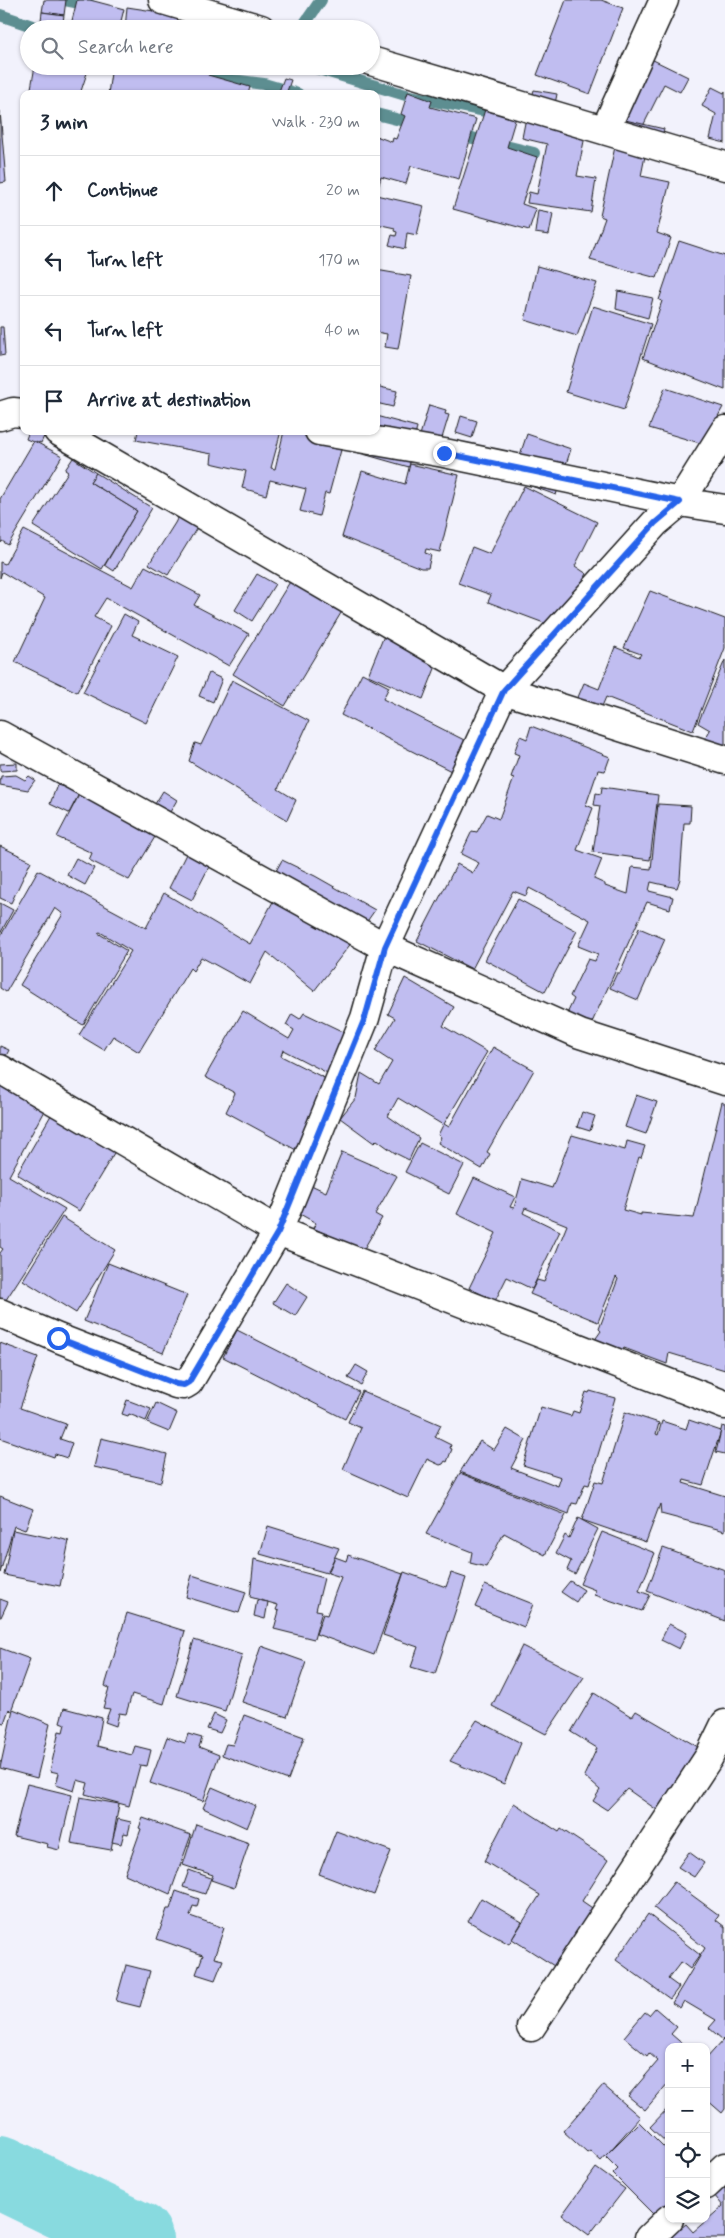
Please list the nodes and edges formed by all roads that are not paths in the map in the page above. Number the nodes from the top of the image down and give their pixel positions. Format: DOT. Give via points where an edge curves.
graph roads {
  1 [pos="164,0"];
  2 [pos="664,0"];
  3 [pos="231,20"];
  4 [pos="380,64"];
  5 [pos="605,130"];
  6 [pos="725,166"];
  7 [pos="20,413"];
  8 [pos="0,416"];
  9 [pos="725,430"];
  10 [pos="65,435"];
  11 [pos="342,435"];
  12 [pos="680,502"];
  13 [pos="725,509"];
  14 [pos="504,690"];
  15 [pos="0,735"];
  16 [pos="725,760"];
  17 [pos="385,947"];
  18 [pos="0,1069"];
  19 [pos="725,1081"];
  20 [pos="278,1232"];
  21 [pos="0,1313"];
  22 [pos="725,1405"];
  23 [pos="725,1724"];
  24 [pos="531,2027"];
  25 [pos="725,2167"];
  26 [pos="710,2181"];
  27 [pos="665,2223"];
  28 [pos="649,2238"];
  1 -- 3 [label="street"];
  2 -- 5 [label="street"];
  4 -- 5 [label="street"];
  5 -- 6 [label="street"];
  7 -- 8 [label="street"];
  9 -- 12 [label="street"];
  10 -- 14 [label="street"];
  11 -- 12 [label="street"];
  12 -- 13 [label="street"];
  12 -- 14 [label="street" via="655,523"];
  14 -- 16 [label="street"];
  14 -- 17 [label="street"];
  15 -- 17 [label="street"];
  17 -- 19 [label="street" via="580,1034"];
  17 -- 20 [label="street" via="365,1018"];
  18 -- 20 [label="street"];
  20 -- 21 [label="street" via="189,1382 184,1385"];
  20 -- 22 [label="street"];
  23 -- 24 [label="street" via="709,1757"];
  25 -- 26 [label="street"];
  27 -- 28 [label="street"];
}
